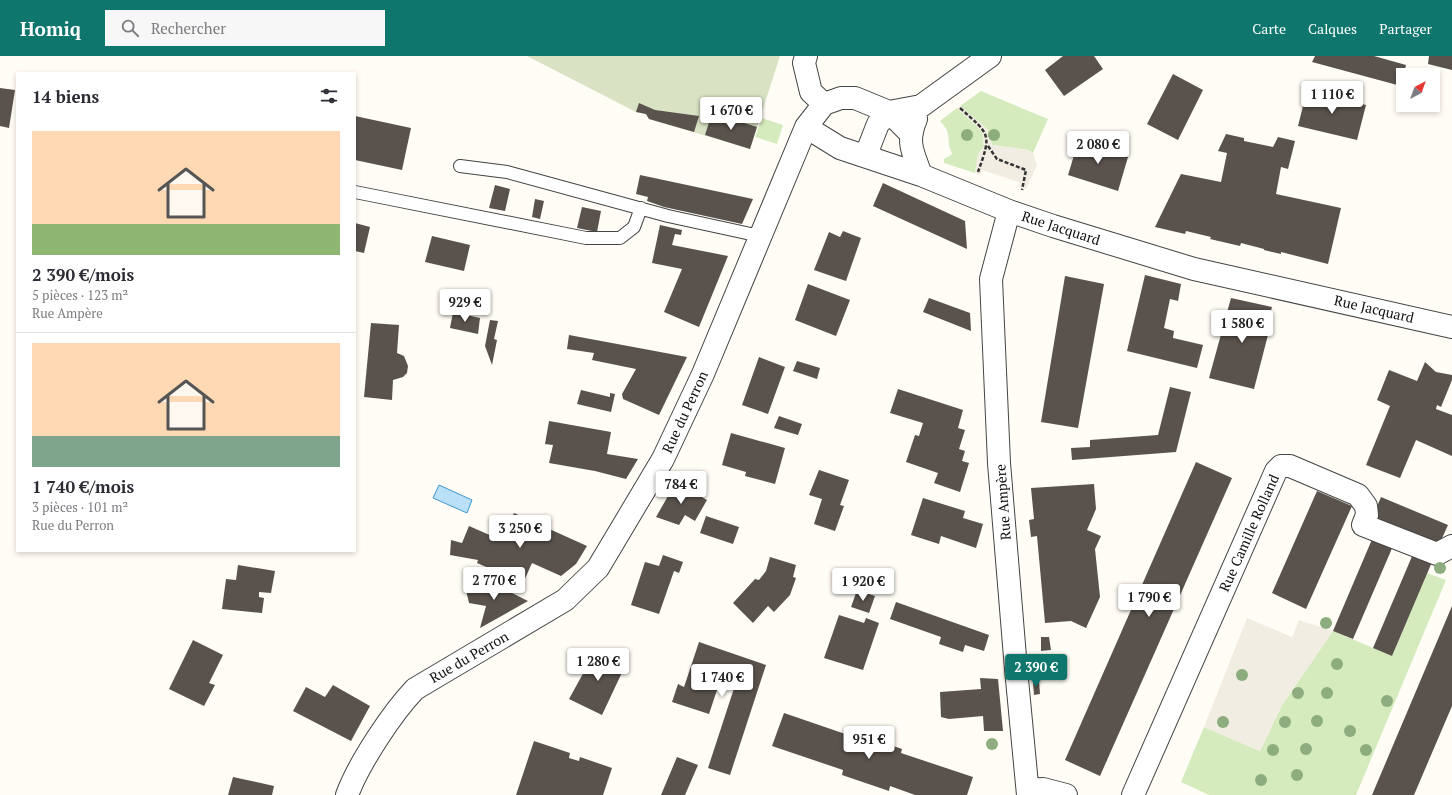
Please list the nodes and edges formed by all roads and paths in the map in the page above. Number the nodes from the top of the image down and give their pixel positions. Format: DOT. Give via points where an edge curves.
graph roads {
  1 [pos="806,56"];
  2 [pos="990,56"];
  3 [pos="824,104"];
  4 [pos="957,105"];
  5 [pos="921,106"];
  6 [pos="889,112"];
  7 [pos="806,127"];
  8 [pos="910,133"];
  9 [pos="988,146"];
  10 [pos="870,158"];
  11 [pos="460,166"];
  12 [pos="921,175"];
  13 [pos="977,176"];
  14 [pos="356,192"];
  15 [pos="1022,192"];
  16 [pos="641,208"];
  17 [pos="1009,211"];
  18 [pos="760,236"];
  19 [pos="1452,327"];
  20 [pos="1452,546"];
  21 [pos="1028,792"];
  22 [pos="347,795"];
  23 [pos="1066,795"];
  24 [pos="1133,795"];
  1 -- 3 [label="street" via="804,63 811,92"];
  2 -- 5 [label="street"];
  3 -- 6 [label="street" via="841,98 855,98"];
  3 -- 7 [label="street"];
  4 -- 9 [label="path" via="982,126"];
  5 -- 6 [label="street"];
  5 -- 8 [label="street"];
  6 -- 8 [label="street"];
  6 -- 10 [label="street" via="878,124 869,148"];
  7 -- 10 [label="street, Rue Jacquard" via="840,148"];
  7 -- 18 [label="street, Rue du Perron"];
  8 -- 12 [label="street" via="911,148"];
  9 -- 13 [label="path"];
  9 -- 15 [label="path" via="997,159 1026,170"];
  10 -- 12 [label="street, Rue Jacquard"];
  11 -- 16 [label="lane" via="507,172"];
  12 -- 17 [label="street, Rue Jacquard"];
  14 -- 16 [label="lane" via="586,238 620,238 634,227"];
  16 -- 18 [label="lane"];
  17 -- 19 [label="street, Rue Jacquard" via="1194,269"];
  17 -- 21 [label="street, Rue Ampère" via="991,279 1000,463"];
  18 -- 22 [label="street, Rue du Perron" via="703,374 663,459 598,568 565,600 415,689 400,705 361,766"];
  20 -- 24 [label="street, Rue Camille Rolland" via="1438,554 1364,525 1366,506 1358,495 1290,466 1280,466"];
  21 -- 23 [label="street" via="1042,789"];
}
